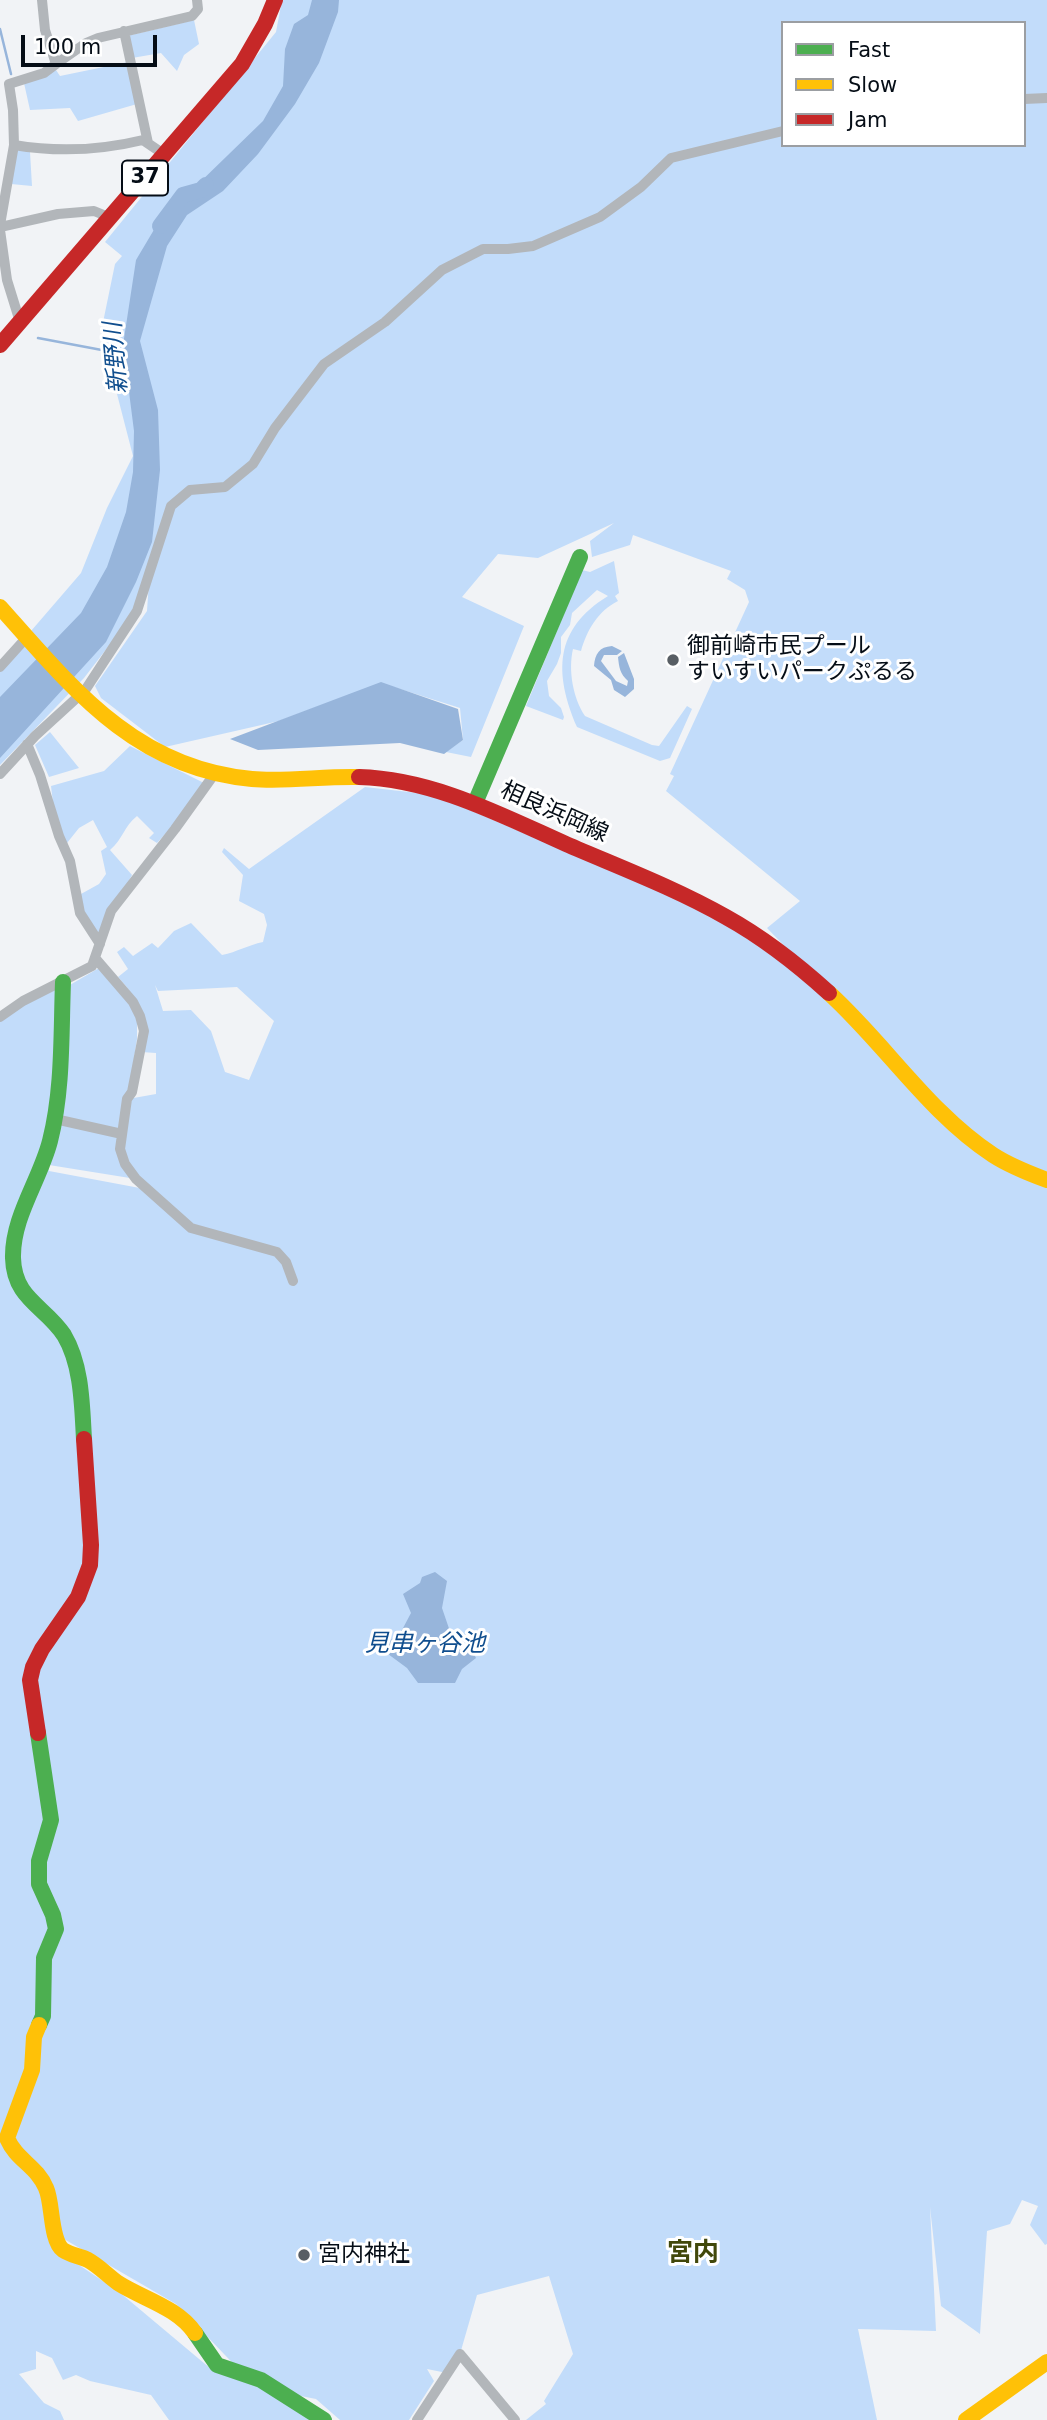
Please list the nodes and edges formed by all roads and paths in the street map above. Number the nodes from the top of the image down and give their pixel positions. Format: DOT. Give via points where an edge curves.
graph roads {
  1 [pos="42,0"];
  2 [pos="197,0"];
  3 [pos="275,0"];
  4 [pos="124,32"];
  5 [pos="57,64"];
  6 [pos="5,83"];
  7 [pos="1047,98"];
  8 [pos="1026,99"];
  9 [pos="781,131"];
  10 [pos="148,143"];
  11 [pos="14,145"];
  12 [pos="165,155"];
  13 [pos="111,218"];
  14 [pos="0,227"];
  15 [pos="20,323"];
  16 [pos="0,345"];
  17 [pos="580,557"];
  18 [pos="0,607"];
  19 [pos="29,639"];
  20 [pos="0,667"];
  21 [pos="80,693"];
  22 [pos="27,744"];
  23 [pos="0,774"];
  24 [pos="213,776"];
  25 [pos="475,803"];
  26 [pos="100,944"];
  27 [pos="96,959"];
  28 [pos="63,982"];
  29 [pos="0,1017"];
  30 [pos="55,1119"];
  31 [pos="122,1134"];
  32 [pos="1047,1180"];
  33 [pos="293,1281"];
  34 [pos="1047,2362"];
  35 [pos="324,2420"];
  36 [pos="417,2420"];
  37 [pos="515,2420"];
  38 [pos="966,2420"];
  1 -- 5 [label="street" via="45,30"];
  2 -- 4 [label="street" via="198,9 192,16"];
  3 -- 12 [label="street, 37" via="242,64"];
  4 -- 5 [label="street" via="86,43"];
  4 -- 10 [label="street"];
  5 -- 6 [label="street" via="44,73"];
  6 -- 11 [label="street" via="13,110"];
  7 -- 8 [label="street"];
  9 -- 21 [label="street" via="671,158 600,216 533,246 478,251 442,270 386,322 324,364 253,464 225,487 190,490 171,506 137,611"];
  10 -- 11 [label="street" via="98,148"];
  10 -- 12 [label="street"];
  11 -- 14 [label="street"];
  12 -- 13 [label="street, 37"];
  13 -- 14 [label="street" via="94,211"];
  13 -- 15 [label="street, 37"];
  14 -- 15 [label="street" via="7,280"];
  15 -- 16 [label="street, 37"];
  17 -- 25 [label="street"];
  18 -- 19 [label="street, 相良浜岡線"];
  19 -- 20 [label="street"];
  19 -- 21 [label="street, 相良浜岡線"];
  21 -- 22 [label="street"];
  21 -- 24 [label="street, 相良浜岡線" via="135,741 172,762"];
  22 -- 23 [label="street"];
  22 -- 26 [label="street" via="70,861 80,913"];
  24 -- 25 [label="street, 相良浜岡線" via="383,778"];
  24 -- 26 [label="street" via="111,911"];
  25 -- 32 [label="street, 相良浜岡線" via="690,898 760,937 828,991 963,1134 1013,1166"];
  26 -- 27 [label="street"];
  27 -- 28 [label="street" via="88,970"];
  27 -- 31 [label="street" via="133,1002 144,1031"];
  28 -- 29 [label="street"];
  28 -- 30 [label="street"];
  30 -- 31 [label="street"];
  30 -- 35 [label="street" via="15,1235 12,1259 23,1292 63,1332 74,1362 88,1573 36,1660 30,1680 51,1820 39,1861 39,1884 56,1929 44,1958 43,2016 34,2037 32,2070 7,2138 12,2151 38,2173 47,2189 57,2242 63,2250 178,2315 217,2365 247,2372"];
  31 -- 33 [label="street" via="120,1149 136,1179 191,1228 278,1252"];
  34 -- 38 [label="street"];
  36 -- 37 [label="street" via="460,2354"];
}
